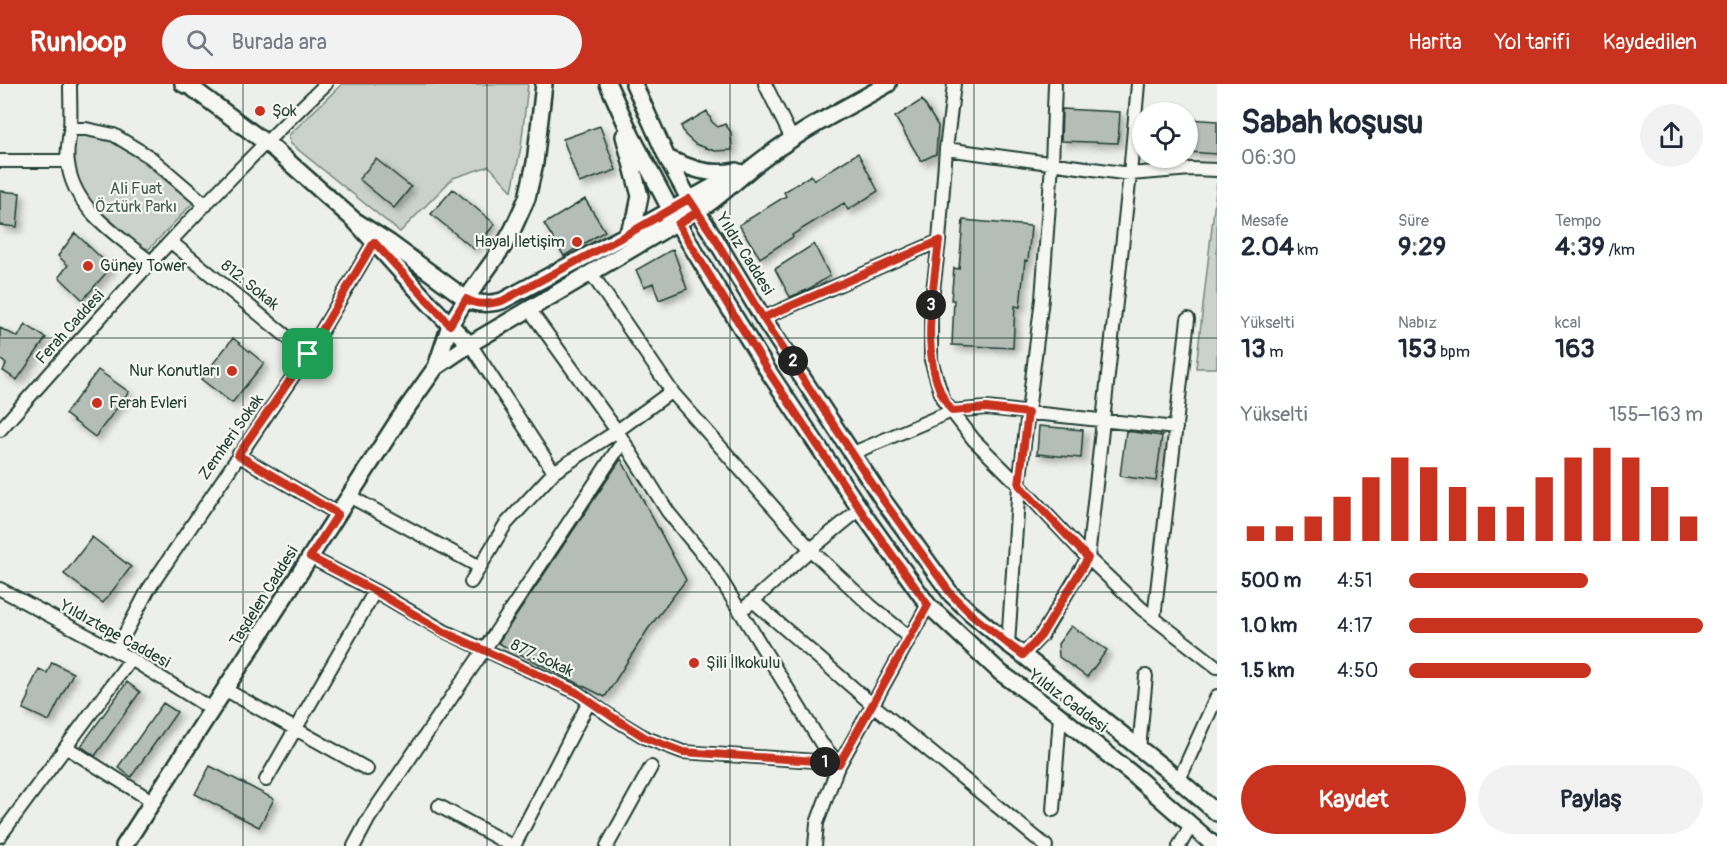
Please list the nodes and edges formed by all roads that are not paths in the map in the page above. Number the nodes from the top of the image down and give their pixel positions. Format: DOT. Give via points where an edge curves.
graph roads {
  1 [pos="70,84"];
  2 [pos="183,84"];
  3 [pos="326,84"];
  4 [pos="544,84"];
  5 [pos="608,84"];
  6 [pos="634,84"];
  7 [pos="765,84"];
  8 [pos="888,84"];
  9 [pos="954,84"];
  10 [pos="1055,84"];
  11 [pos="1138,84"];
  12 [pos="70,129"];
  13 [pos="792,139"];
  14 [pos="265,142"];
  15 [pos="946,149"];
  16 [pos="667,158"];
  17 [pos="0,161"];
  18 [pos="67,161"];
  19 [pos="1052,164"];
  20 [pos="751,166"];
  21 [pos="1217,170"];
  22 [pos="1130,174"];
  23 [pos="206,205"];
  24 [pos="693,205"];
  25 [pos="674,217"];
  26 [pos="354,220"];
  27 [pos="626,235"];
  28 [pos="939,241"];
  29 [pos="171,242"];
  30 [pos="374,242"];
  31 [pos="152,263"];
  32 [pos="591,273"];
  33 [pos="469,301"];
  34 [pos="529,309"];
  35 [pos="763,318"];
  36 [pos="1188,319"];
  37 [pos="450,325"];
  38 [pos="476,340"];
  39 [pos="308,354"];
  40 [pos="436,367"];
  41 [pos="672,391"];
  42 [pos="952,411"];
  43 [pos="1028,413"];
  44 [pos="1102,420"];
  45 [pos="1176,428"];
  46 [pos="0,430"];
  47 [pos="620,436"];
  48 [pos="853,453"];
  49 [pos="238,455"];
  50 [pos="554,472"];
  51 [pos="1019,485"];
  52 [pos="349,496"];
  53 [pos="860,509"];
  54 [pos="338,514"];
  55 [pos="810,550"];
  56 [pos="310,557"];
  57 [pos="1088,558"];
  58 [pos="480,567"];
  59 [pos="471,582"];
  60 [pos="0,590"];
  61 [pos="375,591"];
  62 [pos="753,601"];
  63 [pos="928,605"];
  64 [pos="741,612"];
  65 [pos="1154,618"];
  66 [pos="910,638"];
  67 [pos="1008,644"];
  68 [pos="484,650"];
  69 [pos="116,651"];
  70 [pos="1023,655"];
  71 [pos="131,659"];
  72 [pos="1217,667"];
  73 [pos="1146,676"];
  74 [pos="226,690"];
  75 [pos="1217,696"];
  76 [pos="589,702"];
  77 [pos="873,705"];
  78 [pos="213,710"];
  79 [pos="1060,716"];
  80 [pos="295,729"];
  81 [pos="66,747"];
  82 [pos="1139,749"];
  83 [pos="839,764"];
  84 [pos="651,767"];
  85 [pos="367,769"];
  86 [pos="266,780"];
  87 [pos="1179,780"];
  88 [pos="152,801"];
  89 [pos="439,806"];
  90 [pos="1053,810"];
  91 [pos="1217,813"];
  92 [pos="1191,826"];
  93 [pos="0,836"];
  94 [pos="124,846"];
  95 [pos="354,846"];
  96 [pos="513,846"];
  97 [pos="607,846"];
  98 [pos="815,846"];
  99 [pos="1046,846"];
  100 [pos="1179,846"];
  101 [pos="1215,846"];
  1 -- 12 [label="street"];
  2 -- 14 [label="main road"];
  3 -- 14 [label="street, Ferah Caddesi"];
  4 -- 33 [label="main road" via="527,198 503,247"];
  5 -- 25 [label="main road, Yıldız Caddesi"];
  5 -- 27 [label="main road" via="640,196"];
  6 -- 16 [label="main road, Yıldız Caddesi"];
  7 -- 13 [label="street"];
  8 -- 13 [label="main road"];
  9 -- 15 [label="street"];
  10 -- 19 [label="street"];
  11 -- 22 [label="street"];
  12 -- 18 [label="street"];
  12 -- 23 [label="street" via="114,135 150,157"];
  13 -- 20 [label="main road"];
  14 -- 23 [label="street, Ferah Caddesi"];
  14 -- 26 [label="main road"];
  15 -- 19 [label="street"];
  15 -- 28 [label="street"];
  16 -- 20 [label="main road" via="705,172 722,173"];
  16 -- 24 [label="main road, Yıldız Caddesi"];
  17 -- 18 [label="street"];
  18 -- 31 [label="street" via="75,188 89,210"];
  19 -- 22 [label="street"];
  19 -- 43 [label="street"];
  20 -- 24 [label="main road" via="728,190"];
  21 -- 22 [label="street"];
  22 -- 44 [label="street"];
  23 -- 29 [label="street, Ferah Caddesi"];
  24 -- 25 [label="main road"];
  24 -- 35 [label="main road, Yıldız Caddesi"];
  25 -- 27 [label="main road"];
  25 -- 32 [label="main road"];
  25 -- 53 [label="main road, Yıldız Caddesi" via="770,374"];
  26 -- 30 [label="main road"];
  26 -- 33 [label="main road"];
  27 -- 33 [label="main road" via="502,301"];
  28 -- 35 [label="street"];
  28 -- 42 [label="street" via="931,304 931,360 943,400"];
  29 -- 31 [label="street, Ferah Caddesi"];
  29 -- 39 [label="street, 812. Sokak"];
  30 -- 37 [label="main road"];
  30 -- 39 [label="street, Zemheri Sokak"];
  31 -- 46 [label="street, Ferah Caddesi"];
  32 -- 34 [label="main road"];
  32 -- 41 [label="street"];
  33 -- 37 [label="main road"];
  33 -- 38 [label="main road" via="482,312 485,322"];
  34 -- 38 [label="main road"];
  34 -- 47 [label="street"];
  35 -- 48 [label="main road, Yıldız Caddesi"];
  36 -- 45 [label="street"];
  37 -- 38 [label="main road"];
  37 -- 40 [label="main road"];
  38 -- 40 [label="main road"];
  38 -- 50 [label="street"];
  39 -- 49 [label="street, Zemheri Sokak"];
  40 -- 52 [label="main road, Taşdelen Caddesi"];
  41 -- 47 [label="street"];
  41 -- 55 [label="street"];
  42 -- 43 [label="street" via="986,408"];
  42 -- 48 [label="street"];
  42 -- 51 [label="street" via="974,440"];
  43 -- 44 [label="street"];
  43 -- 51 [label="street"];
  44 -- 45 [label="street"];
  44 -- 57 [label="street"];
  45 -- 65 [label="street"];
  47 -- 50 [label="street"];
  47 -- 64 [label="street" via="668,512 713,567"];
  47 -- 68 [label="street"];
  48 -- 67 [label="main road, Yıldız Caddesi" via="951,594"];
  49 -- 54 [label="street"];
  49 -- 69 [label="street, Zemheri Sokak" via="148,590"];
  50 -- 58 [label="street" via="505,525"];
  51 -- 57 [label="street"];
  51 -- 67 [label="street"];
  52 -- 54 [label="main road, Taşdelen Caddesi"];
  52 -- 58 [label="street"];
  53 -- 55 [label="street"];
  53 -- 63 [label="main road, Yıldız Caddesi"];
  54 -- 56 [label="main road, Taşdelen Caddesi"];
  55 -- 62 [label="street"];
  55 -- 66 [label="street"];
  56 -- 61 [label="street, 877.Sokak"];
  56 -- 74 [label="main road, Taşdelen Caddesi"];
  57 -- 65 [label="street"];
  57 -- 70 [label="street" via="1041,636"];
  58 -- 59 [label="street"];
  60 -- 69 [label="street, Yıldıztepe Caddesi"];
  61 -- 68 [label="street, 877.Sokak" via="444,632"];
  61 -- 80 [label="street"];
  62 -- 64 [label="street"];
  62 -- 77 [label="street"];
  63 -- 66 [label="street"];
  63 -- 79 [label="main road, Yıldız Caddesi" via="1001,673"];
  64 -- 83 [label="street" via="821,743"];
  65 -- 72 [label="street"];
  66 -- 77 [label="street"];
  67 -- 70 [label="main road, Yıldız Caddesi"];
  68 -- 76 [label="street, 877.Sokak" via="576,692"];
  68 -- 95 [label="street"];
  69 -- 71 [label="street, Yıldıztepe Caddesi"];
  70 -- 82 [label="main road, Yıldız Caddesi"];
  71 -- 78 [label="street, Yıldıztepe Caddesi"];
  71 -- 81 [label="street"];
  73 -- 82 [label="street"];
  74 -- 78 [label="main road, Taşdelen Caddesi"];
  74 -- 80 [label="street"];
  75 -- 87 [label="street"];
  76 -- 83 [label="street, 877.Sokak" via="646,738 683,752"];
  76 -- 96 [label="street"];
  77 -- 83 [label="street"];
  77 -- 99 [label="street"];
  78 -- 88 [label="main road, Taşdelen Caddesi"];
  79 -- 90 [label="street"];
  79 -- 92 [label="main road, Yıldız Caddesi"];
  80 -- 85 [label="street"];
  80 -- 86 [label="street"];
  81 -- 88 [label="street"];
  81 -- 93 [label="street"];
  82 -- 87 [label="main road, Yıldız Caddesi"];
  83 -- 98 [label="street" via="817,823"];
  84 -- 97 [label="street"];
  87 -- 91 [label="main road, Yıldız Caddesi"];
  88 -- 94 [label="main road, Taşdelen Caddesi"];
  89 -- 96 [label="street"];
  92 -- 100 [label="street"];
  92 -- 101 [label="main road, Yıldız Caddesi"];
}
